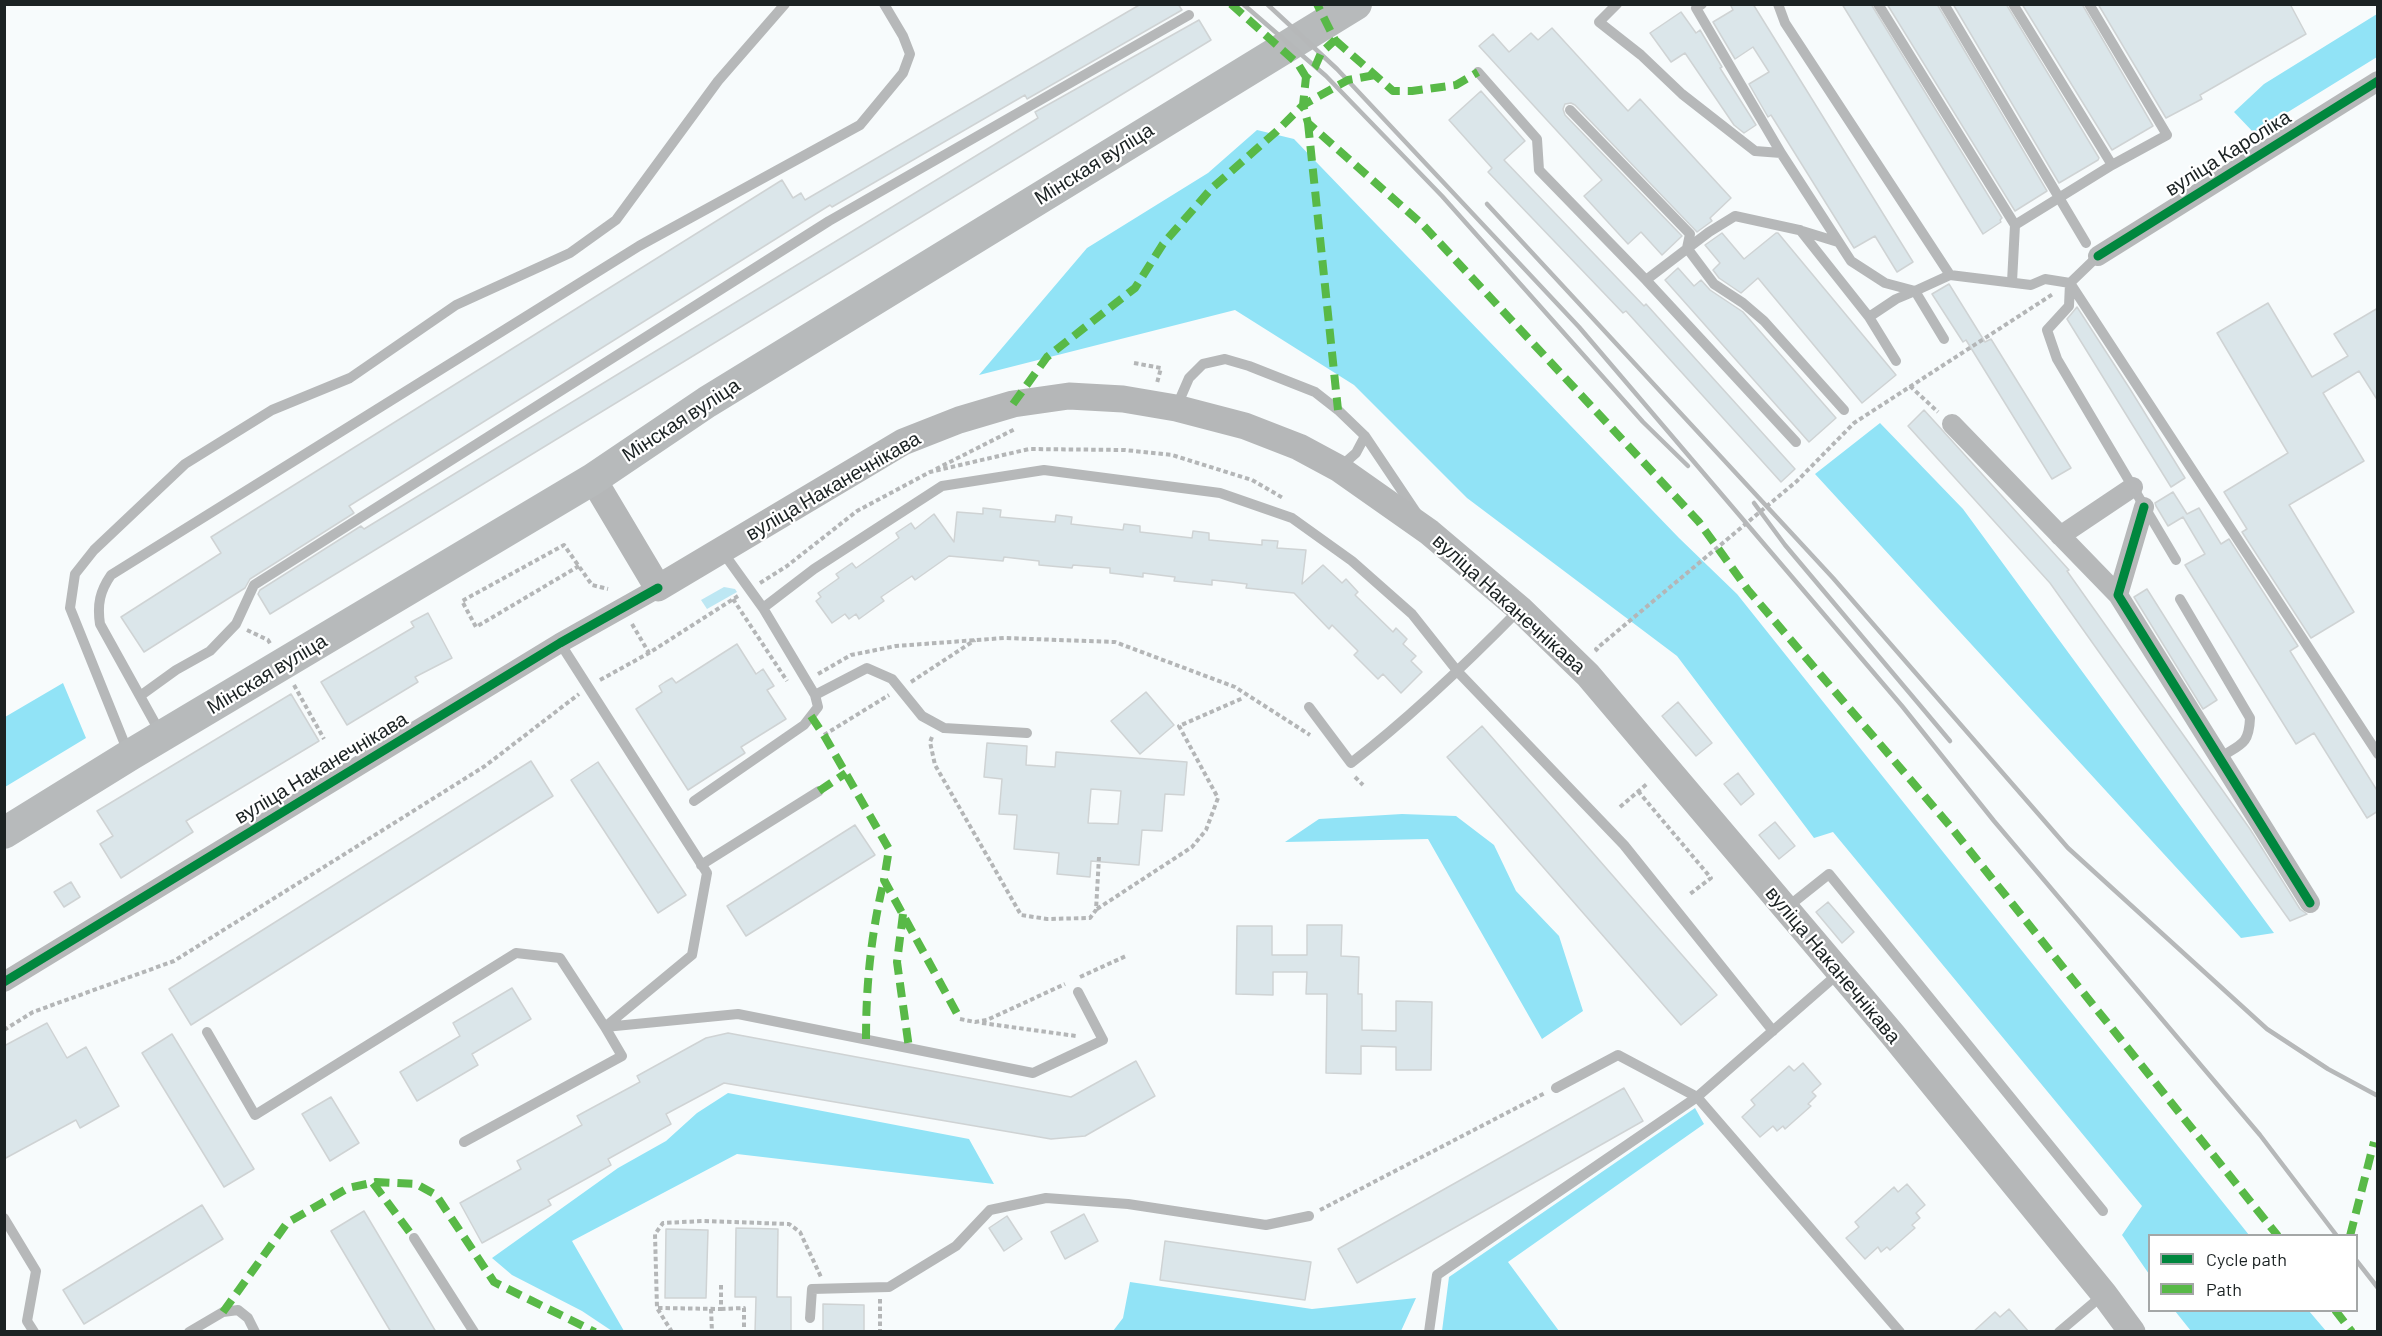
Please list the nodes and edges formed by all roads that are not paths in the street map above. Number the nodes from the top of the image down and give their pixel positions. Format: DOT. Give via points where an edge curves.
graph roads {
  1 [pos="785,4"];
  2 [pos="884,4"];
  3 [pos="1617,4"];
  4 [pos="1702,4"];
  5 [pos="1778,4"];
  6 [pos="1878,4"];
  7 [pos="1944,4"];
  8 [pos="2013,4"];
  9 [pos="2089,4"];
  10 [pos="1347,10"];
  11 [pos="1189,15"];
  12 [pos="1479,72"];
  13 [pos="2378,81"];
  14 [pos="1570,110"];
  15 [pos="1781,153"];
  16 [pos="2112,165"];
  17 [pos="2058,198"];
  18 [pos="2015,225"];
  19 [pos="1799,230"];
  20 [pos="1838,242"];
  21 [pos="1687,248"];
  22 [pos="2092,249"];
  23 [pos="1950,275"];
  24 [pos="1646,280"];
  25 [pos="2012,282"];
  26 [pos="2070,283"];
  27 [pos="1916,291"];
  28 [pos="1869,317"];
  29 [pos="1944,339"];
  30 [pos="1896,361"];
  31 [pos="1176,408"];
  32 [pos="1844,410"];
  33 [pos="1952,424"];
  34 [pos="1365,436"];
  35 [pos="1796,442"];
  36 [pos="1338,468"];
  37 [pos="592,478"];
  38 [pos="2133,487"];
  39 [pos="2144,507"];
  40 [pos="1429,532"];
  41 [pos="2060,536"];
  42 [pos="722,551"];
  43 [pos="2176,560"];
  44 [pos="658,588"];
  45 [pos="2118,595"];
  46 [pos="2180,599"];
  47 [pos="763,608"];
  48 [pos="1520,609"];
  49 [pos="560,643"];
  50 [pos="1458,672"];
  51 [pos="815,695"];
  52 [pos="140,696"];
  53 [pos="1309,707"];
  54 [pos="1027,733"];
  55 [pos="162,736"];
  56 [pos="2378,754"];
  57 [pos="130,755"];
  58 [pos="2219,758"];
  59 [pos="819,791"];
  60 [pos="694,801"];
  61 [pos="4,833"];
  62 [pos="701,865"];
  63 [pos="2310,903"];
  64 [pos="1785,909"];
  65 [pos="1840,973"];
  66 [pos="4,982"];
  67 [pos="1078,992"];
  68 [pos="605,1027"];
  69 [pos="1773,1031"];
  70 [pos="207,1032"];
  71 [pos="1556,1088"];
  72 [pos="1697,1097"];
  73 [pos="464,1142"];
  74 [pos="2103,1211"];
  75 [pos="1309,1216"];
  76 [pos="4,1218"];
  77 [pos="414,1238"];
  78 [pos="2104,1294"];
  79 [pos="810,1318"];
  80 [pos="34,1332"];
  81 [pos="189,1332"];
  82 [pos="255,1332"];
  83 [pos="474,1332"];
  84 [pos="1429,1332"];
  85 [pos="1900,1332"];
  86 [pos="2059,1332"];
  87 [pos="2132,1332"];
  1 -- 57 [label="lane" via="718,81 616,219 570,253 456,305 350,378 272,410 185,464 94,550 75,574 70,608"];
  2 -- 52 [label="lane" via="910,54 903,73 860,125 639,246 111,575 97,606 100,624"];
  3 -- 15 [label="lane" via="1599,22 1755,151"];
  4 -- 15 [label="lane" via="1696,8"];
  5 -- 23 [label="lane" via="1785,23"];
  6 -- 18 [label="lane"];
  7 -- 17 [label="lane"];
  8 -- 16 [label="lane"];
  9 -- 16 [label="lane" via="2167,135"];
  10 -- 37 [label="main road, Мінская вуліца" via="707,402"];
  11 -- 52 [label="lane" via="829,221 254,585 236,624 210,651"];
  12 -- 24 [label="lane" via="1537,139 1539,170"];
  13 -- 22 [label="street, вуліца Кароліка"];
  14 -- 21 [label="lane" via="1690,234"];
  15 -- 20 [label="lane"];
  16 -- 17 [label="lane"];
  17 -- 18 [label="lane"];
  17 -- 22 [label="lane"];
  18 -- 25 [label="lane"];
  19 -- 20 [label="lane"];
  19 -- 21 [label="lane" via="1735,216"];
  19 -- 28 [label="lane"];
  20 -- 27 [label="lane" via="1851,261 1885,283"];
  21 -- 24 [label="lane"];
  21 -- 32 [label="lane" via="1714,284 1764,321"];
  22 -- 26 [label="lane"];
  23 -- 25 [label="lane"];
  23 -- 27 [label="lane"];
  24 -- 35 [label="lane"];
  25 -- 26 [label="lane" via="2031,285 2045,279"];
  26 -- 38 [label="lane" via="2069,306 2047,330 2057,359"];
  26 -- 56 [label="lane"];
  27 -- 28 [label="lane"];
  27 -- 29 [label="lane"];
  28 -- 30 [label="lane"];
  31 -- 34 [label="lane" via="1189,378 1203,364 1225,359 1315,392"];
  31 -- 36 [label="main road, вуліца Наканечнікава" via="1256,430"];
  31 -- 42 [label="main road, вуліца Наканечнікава" via="1123,399 1069,396 1013,404 959,420 903,442"];
  33 -- 41 [label="street"];
  34 -- 36 [label="lane" via="1356,453"];
  34 -- 40 [label="lane"];
  36 -- 40 [label="main road, вуліца Наканечнікава"];
  37 -- 44 [label="main road"];
  37 -- 55 [label="main road, Мінская вуліца"];
  38 -- 39 [label="lane"];
  38 -- 41 [label="street"];
  39 -- 43 [label="lane"];
  39 -- 45 [label="street"];
  40 -- 48 [label="main road, вуліца Наканечнікава"];
  41 -- 45 [label="street"];
  42 -- 44 [label="main road, вуліца Наканечнікава"];
  42 -- 47 [label="lane"];
  44 -- 49 [label="street, вуліца Наканечнікава"];
  45 -- 58 [label="street"];
  46 -- 58 [label="lane" via="2250,718 2246,741"];
  47 -- 50 [label="lane" via="814,569 942,486 1044,470 1220,493 1292,518 1352,561 1412,614"];
  47 -- 51 [label="lane"];
  48 -- 50 [label="lane"];
  48 -- 64 [label="main road, вуліца Наканечнікава" via="1588,675"];
  49 -- 62 [label="lane"];
  49 -- 66 [label="street, вуліца Наканечнікава"];
  50 -- 53 [label="lane" via="1401,725 1351,763"];
  50 -- 69 [label="lane" via="1624,846"];
  51 -- 54 [label="lane" via="867,668 892,679 922,716 944,728"];
  51 -- 60 [label="lane" via="818,707 804,725"];
  52 -- 55 [label="lane"];
  55 -- 57 [label="main road, Мінская вуліца"];
  57 -- 61 [label="main road, Мінская вуліца"];
  58 -- 63 [label="street"];
  59 -- 62 [label="lane"];
  62 -- 68 [label="lane" via="707,873 692,955"];
  64 -- 65 [label="main road, вуліца Наканечнікава"];
  64 -- 74 [label="lane" via="1829,874"];
  65 -- 69 [label="lane"];
  65 -- 78 [label="main road, вуліца Наканечнікава"];
  67 -- 68 [label="lane" via="1103,1040 1033,1073 738,1014"];
  68 -- 70 [label="lane" via="560,958 516,952 255,1115"];
  68 -- 73 [label="lane" via="622,1056"];
  69 -- 72 [label="lane"];
  71 -- 72 [label="lane" via="1618,1055"];
  72 -- 84 [label="lane" via="1437,1275"];
  72 -- 85 [label="lane"];
  75 -- 79 [label="lane" via="1266,1225 1128,1204 1046,1198 990,1210 956,1246 889,1287 812,1289"];
  76 -- 80 [label="lane" via="36,1271 27,1321"];
  77 -- 83 [label="lane"];
  78 -- 86 [label="lane"];
  78 -- 87 [label="main road, вуліца Наканечнікава"];
  81 -- 82 [label="lane" via="223,1312 238,1310 248,1318"];
}
